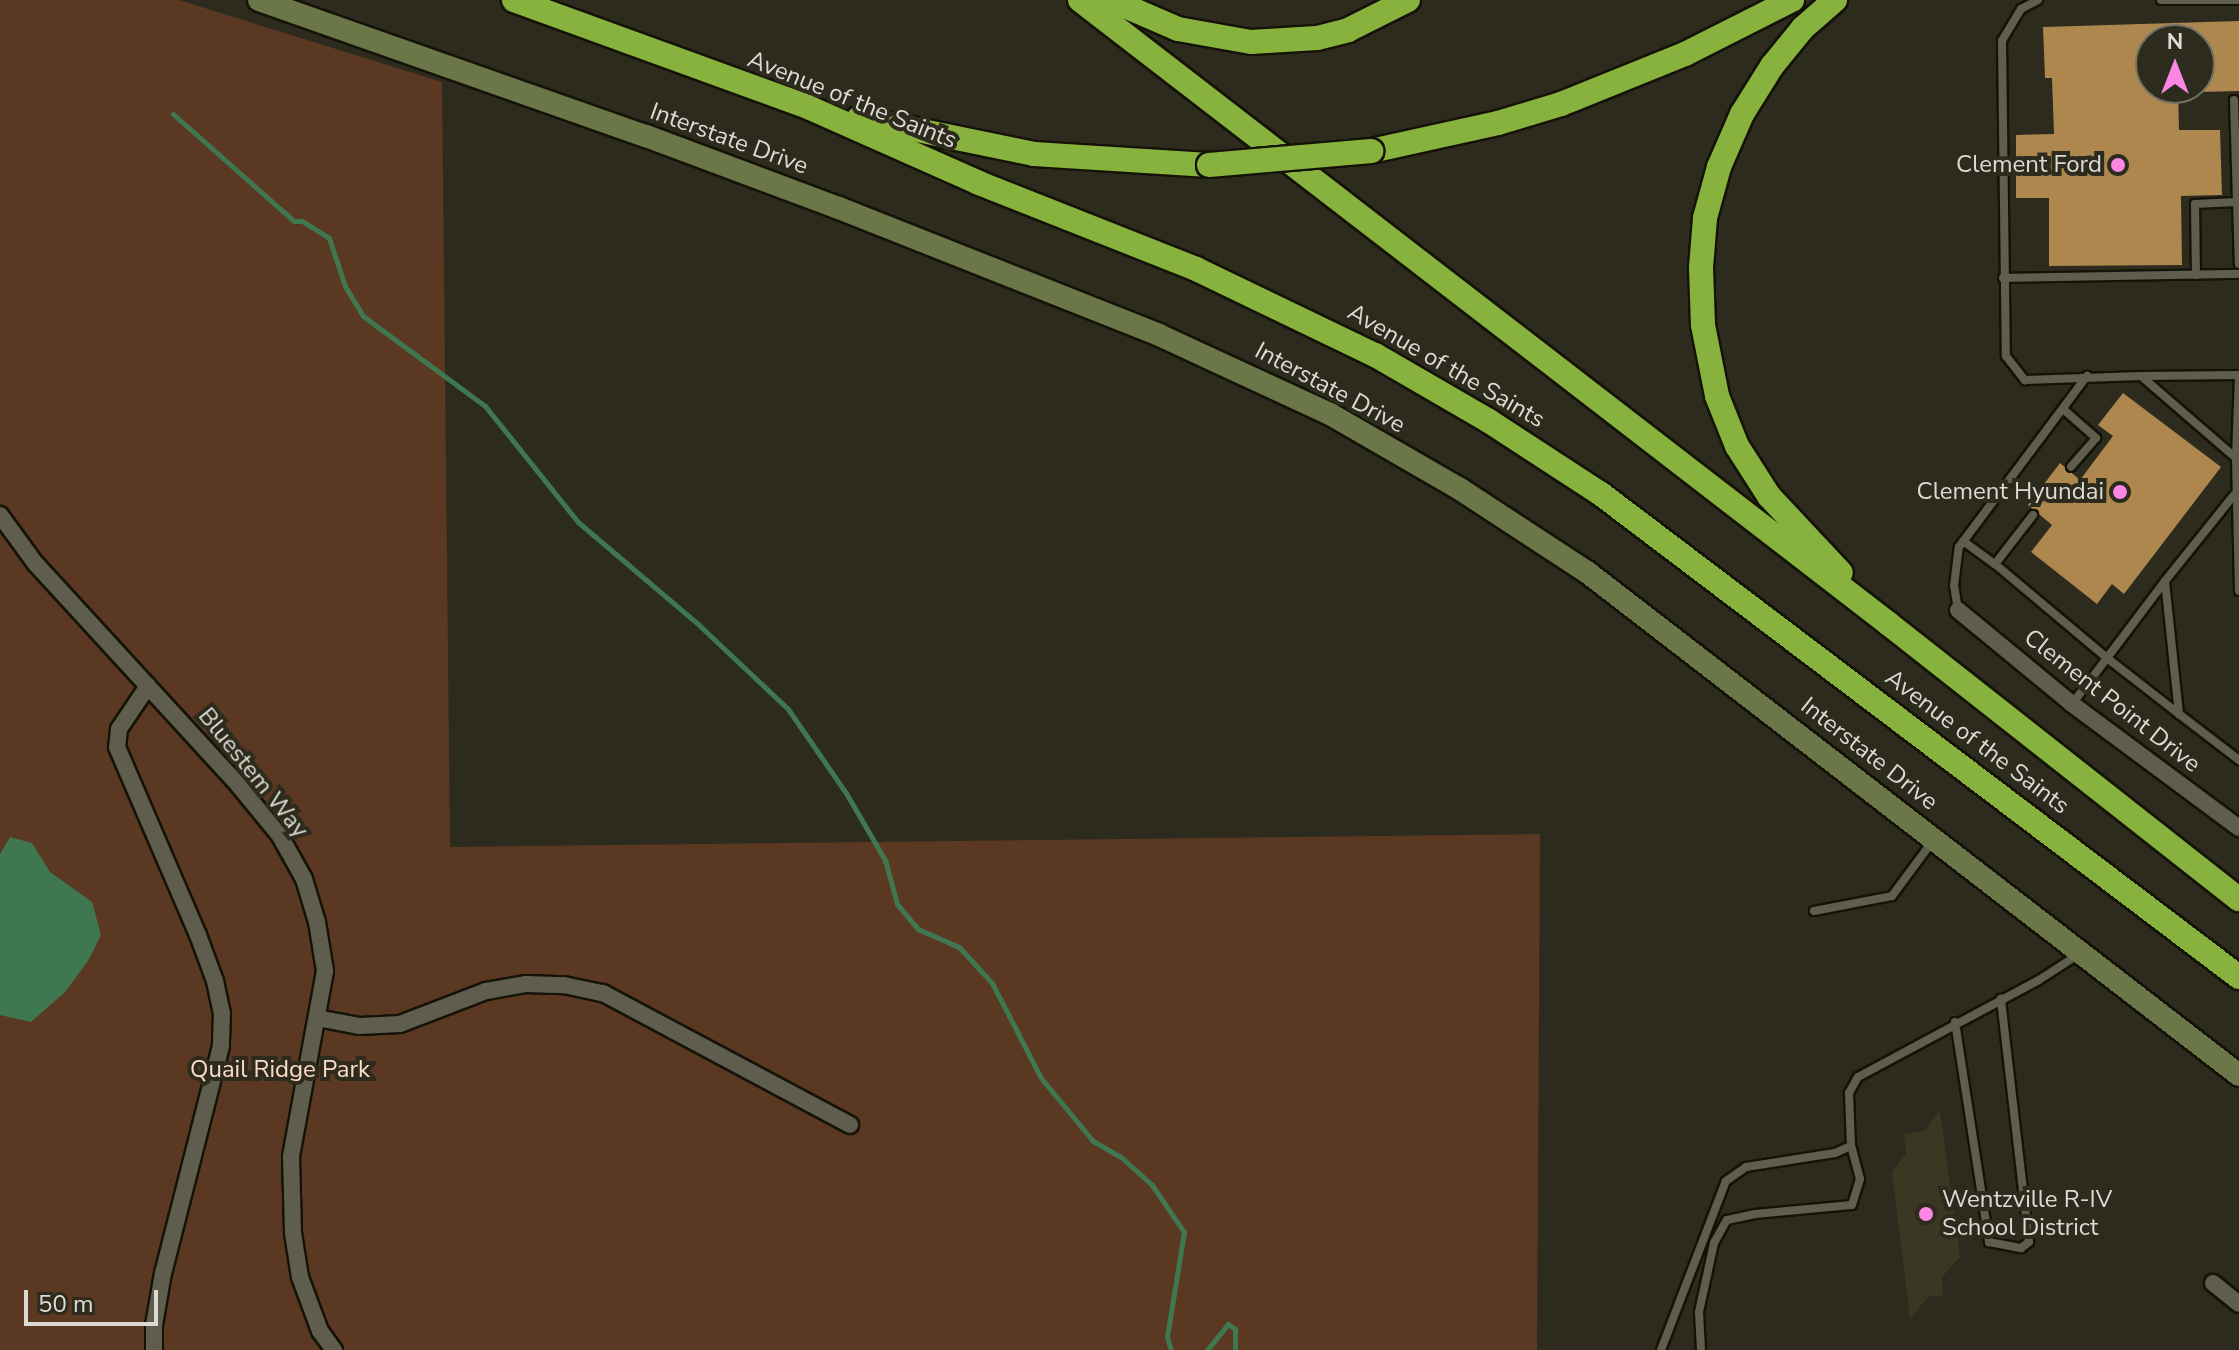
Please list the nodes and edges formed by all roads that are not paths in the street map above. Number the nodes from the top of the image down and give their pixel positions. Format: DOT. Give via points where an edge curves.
graph roads {
  1 [pos="259,0"];
  2 [pos="514,0"];
  3 [pos="1080,0"];
  4 [pos="1111,0"];
  5 [pos="1408,0"];
  6 [pos="1792,0"];
  7 [pos="1835,0"];
  8 [pos="2038,0"];
  9 [pos="2161,0"];
  10 [pos="2237,0"];
  11 [pos="2234,100"];
  12 [pos="810,108"];
  13 [pos="2237,202"];
  14 [pos="2239,264"];
  15 [pos="2239,274"];
  16 [pos="2196,275"];
  17 [pos="2003,278"];
  18 [pos="2087,376"];
  19 [pos="2141,376"];
  20 [pos="2239,376"];
  21 [pos="2063,409"];
  22 [pos="2236,458"];
  23 [pos="2071,467"];
  24 [pos="2235,495"];
  25 [pos="0,515"];
  26 [pos="2033,515"];
  27 [pos="1963,541"];
  28 [pos="1995,564"];
  29 [pos="2165,581"];
  30 [pos="2239,591"];
  31 [pos="1958,610"];
  32 [pos="1889,624"];
  33 [pos="2107,658"];
  34 [pos="148,686"];
  35 [pos="2072,704"];
  36 [pos="2179,714"];
  37 [pos="2239,760"];
  38 [pos="2239,828"];
  39 [pos="1935,839"];
  40 [pos="2239,899"];
  41 [pos="1814,911"];
  42 [pos="2083,952"];
  43 [pos="2239,977"];
  44 [pos="2001,999"];
  45 [pos="317,1018"];
  46 [pos="1955,1022"];
  47 [pos="2239,1075"];
  48 [pos="850,1125"];
  49 [pos="1851,1146"];
  50 [pos="2213,1283"];
  51 [pos="2239,1304"];
  52 [pos="154,1350"];
  53 [pos="334,1350"];
  54 [pos="1661,1350"];
  55 [pos="1701,1350"];
  1 -- 39 [label="main road, Interstate Drive" via="839,208 1159,335 1290,394 1460,489 1554,549"];
  2 -- 12 [label="highway, Avenue of the Saints"];
  3 -- 32 [label="highway, Avenue of the Saints"];
  4 -- 5 [label="highway" via="1178,29 1251,42 1287,42 1348,30"];
  6 -- 12 [label="highway, bridge" via="1685,54 1573,99 1498,123 1322,158 1209,165 1034,154"];
  7 -- 32 [label="highway" via="1772,66 1742,114 1719,167 1705,218 1703,325 1717,396 1745,458 1769,496"];
  8 -- 17 [label="lane" via="2021,9 2002,41"];
  9 -- 10 [label="lane"];
  11 -- 13 [label="lane"];
  12 -- 43 [label="highway, Avenue of the Saints" via="1257,296 1375,355 1489,421 1680,551"];
  13 -- 14 [label="lane"];
  13 -- 16 [label="lane" via="2195,204"];
  15 -- 16 [label="lane"];
  16 -- 17 [label="lane"];
  17 -- 18 [label="lane" via="2006,356 2025,380"];
  18 -- 19 [label="lane"];
  18 -- 21 [label="lane"];
  19 -- 20 [label="lane"];
  19 -- 22 [label="lane"];
  20 -- 22 [label="lane"];
  21 -- 23 [label="lane" via="2096,438"];
  21 -- 27 [label="lane"];
  22 -- 24 [label="lane"];
  24 -- 29 [label="lane"];
  24 -- 30 [label="lane"];
  25 -- 34 [label="street, Bluestem Way" via="35,563"];
  26 -- 28 [label="lane"];
  27 -- 28 [label="lane"];
  27 -- 31 [label="lane" via="1954,586"];
  28 -- 33 [label="lane"];
  29 -- 33 [label="lane"];
  29 -- 36 [label="lane"];
  31 -- 35 [label="street, Clement Point Drive"];
  32 -- 40 [label="highway, Avenue of the Saints"];
  33 -- 35 [label="lane"];
  33 -- 36 [label="lane"];
  34 -- 45 [label="street, Bluestem Way" via="280,836 304,879 325,971"];
  34 -- 52 [label="street" via="119,729 117,747 198,935 222,1013 221,1046 163,1273"];
  35 -- 38 [label="street, Clement Point Drive"];
  36 -- 37 [label="lane"];
  39 -- 41 [label="lane" via="1892,896"];
  39 -- 42 [label="main road, Interstate Drive"];
  42 -- 44 [label="lane"];
  42 -- 47 [label="main road, Interstate Drive"];
  44 -- 46 [label="lane"];
  44 -- 46 [label="lane" via="2029,1242 2021,1248 1989,1242"];
  45 -- 48 [label="street" via="360,1026 400,1024 486,991 564,985 603,993"];
  45 -- 53 [label="street, Bluestem Way" via="290,1185 300,1277 320,1331"];
  46 -- 49 [label="lane" via="1858,1077 1849,1093"];
  49 -- 54 [label="lane" via="1746,1167 1726,1181"];
  49 -- 55 [label="lane" via="1860,1179 1852,1205 1727,1220 1714,1243 1699,1312"];
  50 -- 51 [label="street"];
}
